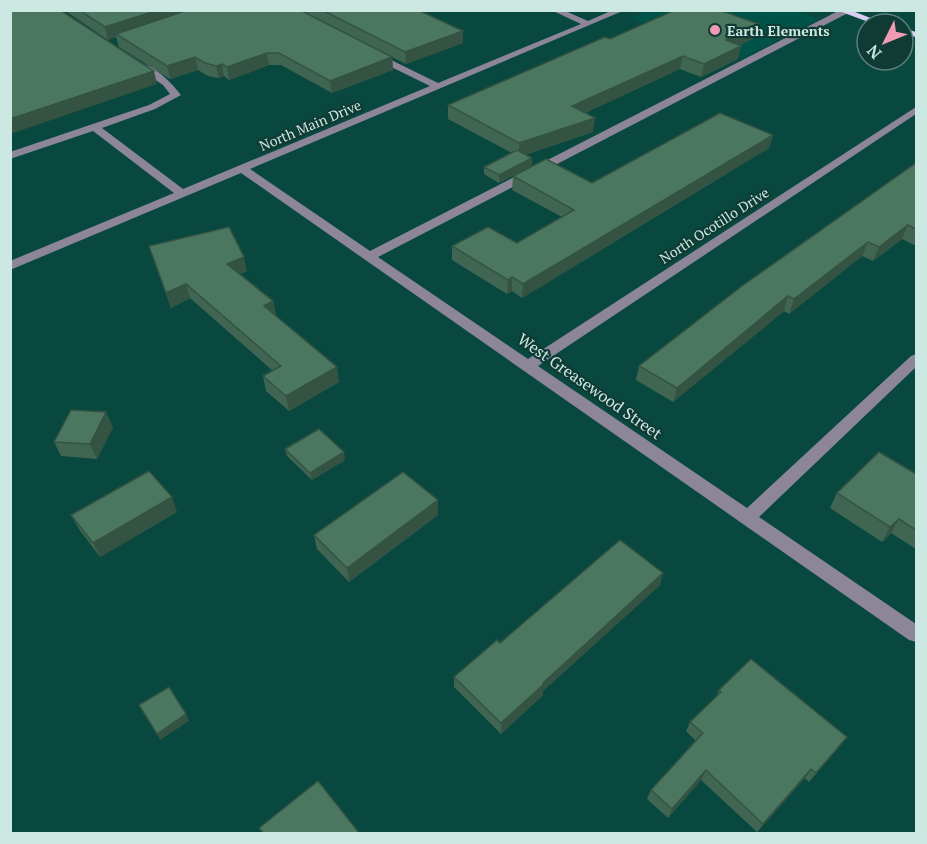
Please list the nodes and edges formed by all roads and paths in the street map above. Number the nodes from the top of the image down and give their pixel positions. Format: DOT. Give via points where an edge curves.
graph roads {
  1 [pos="555,10"];
  2 [pos="621,10"];
  3 [pos="842,11"];
  4 [pos="589,24"];
  5 [pos="360,47"];
  6 [pos="126,58"];
  7 [pos="440,87"];
  8 [pos="916,110"];
  9 [pos="94,127"];
  10 [pos="10,156"];
  11 [pos="243,169"];
  12 [pos="182,194"];
  13 [pos="370,256"];
  14 [pos="10,266"];
  15 [pos="916,359"];
  16 [pos="529,365"];
  17 [pos="748,517"];
  18 [pos="916,634"];
  1 -- 4 [label="street"];
  2 -- 4 [label="street, North Main Drive"];
  3 -- 13 [label="street"];
  4 -- 7 [label="street, North Main Drive"];
  5 -- 7 [label="street"];
  6 -- 9 [label="street" via="166,83 176,95"];
  7 -- 11 [label="street, North Main Drive"];
  8 -- 16 [label="street, North Ocotillo Drive"];
  9 -- 10 [label="street"];
  9 -- 12 [label="street"];
  11 -- 12 [label="street, North Main Drive"];
  11 -- 13 [label="street, West Greasewood Street"];
  12 -- 14 [label="street, North Main Drive"];
  13 -- 16 [label="street, West Greasewood Street"];
  15 -- 17 [label="street"];
  16 -- 17 [label="street, West Greasewood Street"];
  17 -- 18 [label="street, West Greasewood Street"];
}
